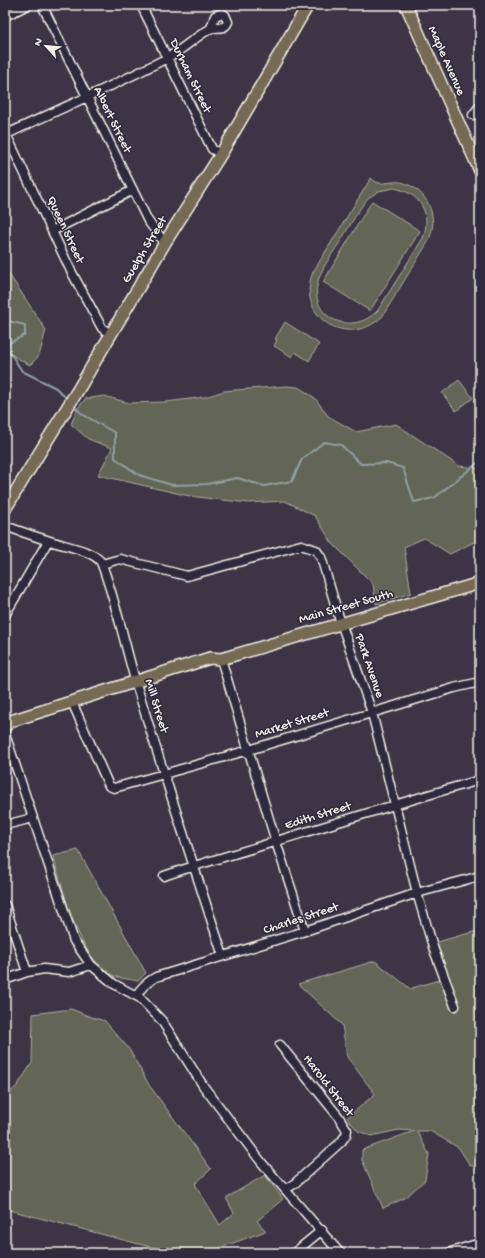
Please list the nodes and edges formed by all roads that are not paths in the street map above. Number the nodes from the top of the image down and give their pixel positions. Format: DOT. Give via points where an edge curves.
graph roads {
  1 [pos="28,5"];
  2 [pos="42,5"];
  3 [pos="142,5"];
  4 [pos="308,5"];
  5 [pos="406,5"];
  6 [pos="5,16"];
  7 [pos="211,28"];
  8 [pos="168,57"];
  9 [pos="88,97"];
  10 [pos="480,106"];
  11 [pos="473,115"];
  12 [pos="5,134"];
  13 [pos="221,154"];
  14 [pos="480,172"];
  15 [pos="133,190"];
  16 [pos="52,230"];
  17 [pos="166,241"];
  18 [pos="110,334"];
  19 [pos="9,497"];
  20 [pos="5,509"];
  21 [pos="5,525"];
  22 [pos="48,541"];
  23 [pos="102,564"];
  24 [pos="480,583"];
  25 [pos="7,606"];
  26 [pos="5,615"];
  27 [pos="342,623"];
  28 [pos="221,659"];
  29 [pos="480,683"];
  30 [pos="137,686"];
  31 [pos="73,705"];
  32 [pos="372,713"];
  33 [pos="5,726"];
  34 [pos="5,734"];
  35 [pos="249,750"];
  36 [pos="165,774"];
  37 [pos="480,780"];
  38 [pos="395,804"];
  39 [pos="33,818"];
  40 [pos="5,825"];
  41 [pos="276,842"];
  42 [pos="193,866"];
  43 [pos="164,876"];
  44 [pos="480,876"];
  45 [pos="417,893"];
  46 [pos="5,905"];
  47 [pos="305,931"];
  48 [pos="223,956"];
  49 [pos="91,965"];
  50 [pos="27,972"];
  51 [pos="5,980"];
  52 [pos="136,996"];
  53 [pos="455,1006"];
  54 [pos="280,1045"];
  55 [pos="286,1189"];
  56 [pos="322,1230"];
  57 [pos="480,1243"];
  58 [pos="294,1253"];
  59 [pos="340,1253"];
  60 [pos="448,1253"];
  1 -- 6 [label="street"];
  2 -- 9 [label="street, Albert Street"];
  3 -- 8 [label="street, Durham Street"];
  4 -- 13 [label="main road, Guelph Street"];
  5 -- 14 [label="main road, Maple Avenue"];
  7 -- 8 [label="street"];
  8 -- 9 [label="street"];
  8 -- 13 [label="street, Durham Street" via="212,149"];
  9 -- 12 [label="street"];
  9 -- 15 [label="street, Albert Street"];
  10 -- 11 [label="street"];
  12 -- 16 [label="street, Queen Street"];
  13 -- 17 [label="main road, Guelph Street"];
  15 -- 16 [label="street"];
  15 -- 17 [label="street, Albert Street" via="148,221"];
  16 -- 18 [label="street, Queen Street" via="102,328"];
  17 -- 18 [label="main road, Guelph Street"];
  18 -- 19 [label="main road, Guelph Street" via="62,416"];
  19 -- 20 [label="main road, Guelph Street"];
  21 -- 22 [label="street"];
  22 -- 23 [label="street" via="86,552 98,558"];
  22 -- 25 [label="street"];
  23 -- 27 [label="street, Park Avenue" via="120,559 187,576 301,545 316,550 321,557"];
  23 -- 30 [label="street, Mill Street"];
  24 -- 27 [label="main road, Main Street South"];
  25 -- 26 [label="street"];
  27 -- 28 [label="main road, Main Street South"];
  27 -- 32 [label="street, Park Avenue"];
  28 -- 30 [label="main road, Main Street South" via="210,658"];
  28 -- 35 [label="street"];
  29 -- 32 [label="street, Market Street"];
  30 -- 31 [label="main road, Main Street South"];
  30 -- 36 [label="street, Mill Street"];
  31 -- 33 [label="main road, Main Street South" via="11,721"];
  31 -- 36 [label="street, Market Street" via="109,786 112,788"];
  32 -- 35 [label="street, Market Street"];
  32 -- 38 [label="street, Park Avenue"];
  34 -- 39 [label="street"];
  35 -- 36 [label="street, Market Street"];
  35 -- 41 [label="street"];
  36 -- 42 [label="street, Mill Street"];
  37 -- 38 [label="street, Edith Street"];
  38 -- 41 [label="street, Edith Street"];
  38 -- 45 [label="street, Park Avenue"];
  39 -- 40 [label="street"];
  39 -- 49 [label="street" via="74,941"];
  41 -- 42 [label="street, Edith Street"];
  41 -- 47 [label="street"];
  42 -- 43 [label="street, Edith Street"];
  42 -- 48 [label="street, Mill Street"];
  44 -- 45 [label="street, Charles Street"];
  45 -- 47 [label="street, Charles Street"];
  45 -- 53 [label="street, Park Avenue" via="434,950"];
  46 -- 50 [label="street"];
  47 -- 48 [label="street, Charles Street"];
  48 -- 52 [label="street, Charles Street" via="149,980"];
  49 -- 50 [label="street" via="69,972 44,969"];
  49 -- 52 [label="street" via="114,984"];
  50 -- 51 [label="street"];
  52 -- 55 [label="street" via="162,1021 204,1087 262,1163"];
  54 -- 55 [label="street, Harold Street" via="347,1130 341,1142"];
  55 -- 56 [label="street"];
  56 -- 58 [label="street"];
  56 -- 59 [label="street"];
  57 -- 60 [label="street"];
}
